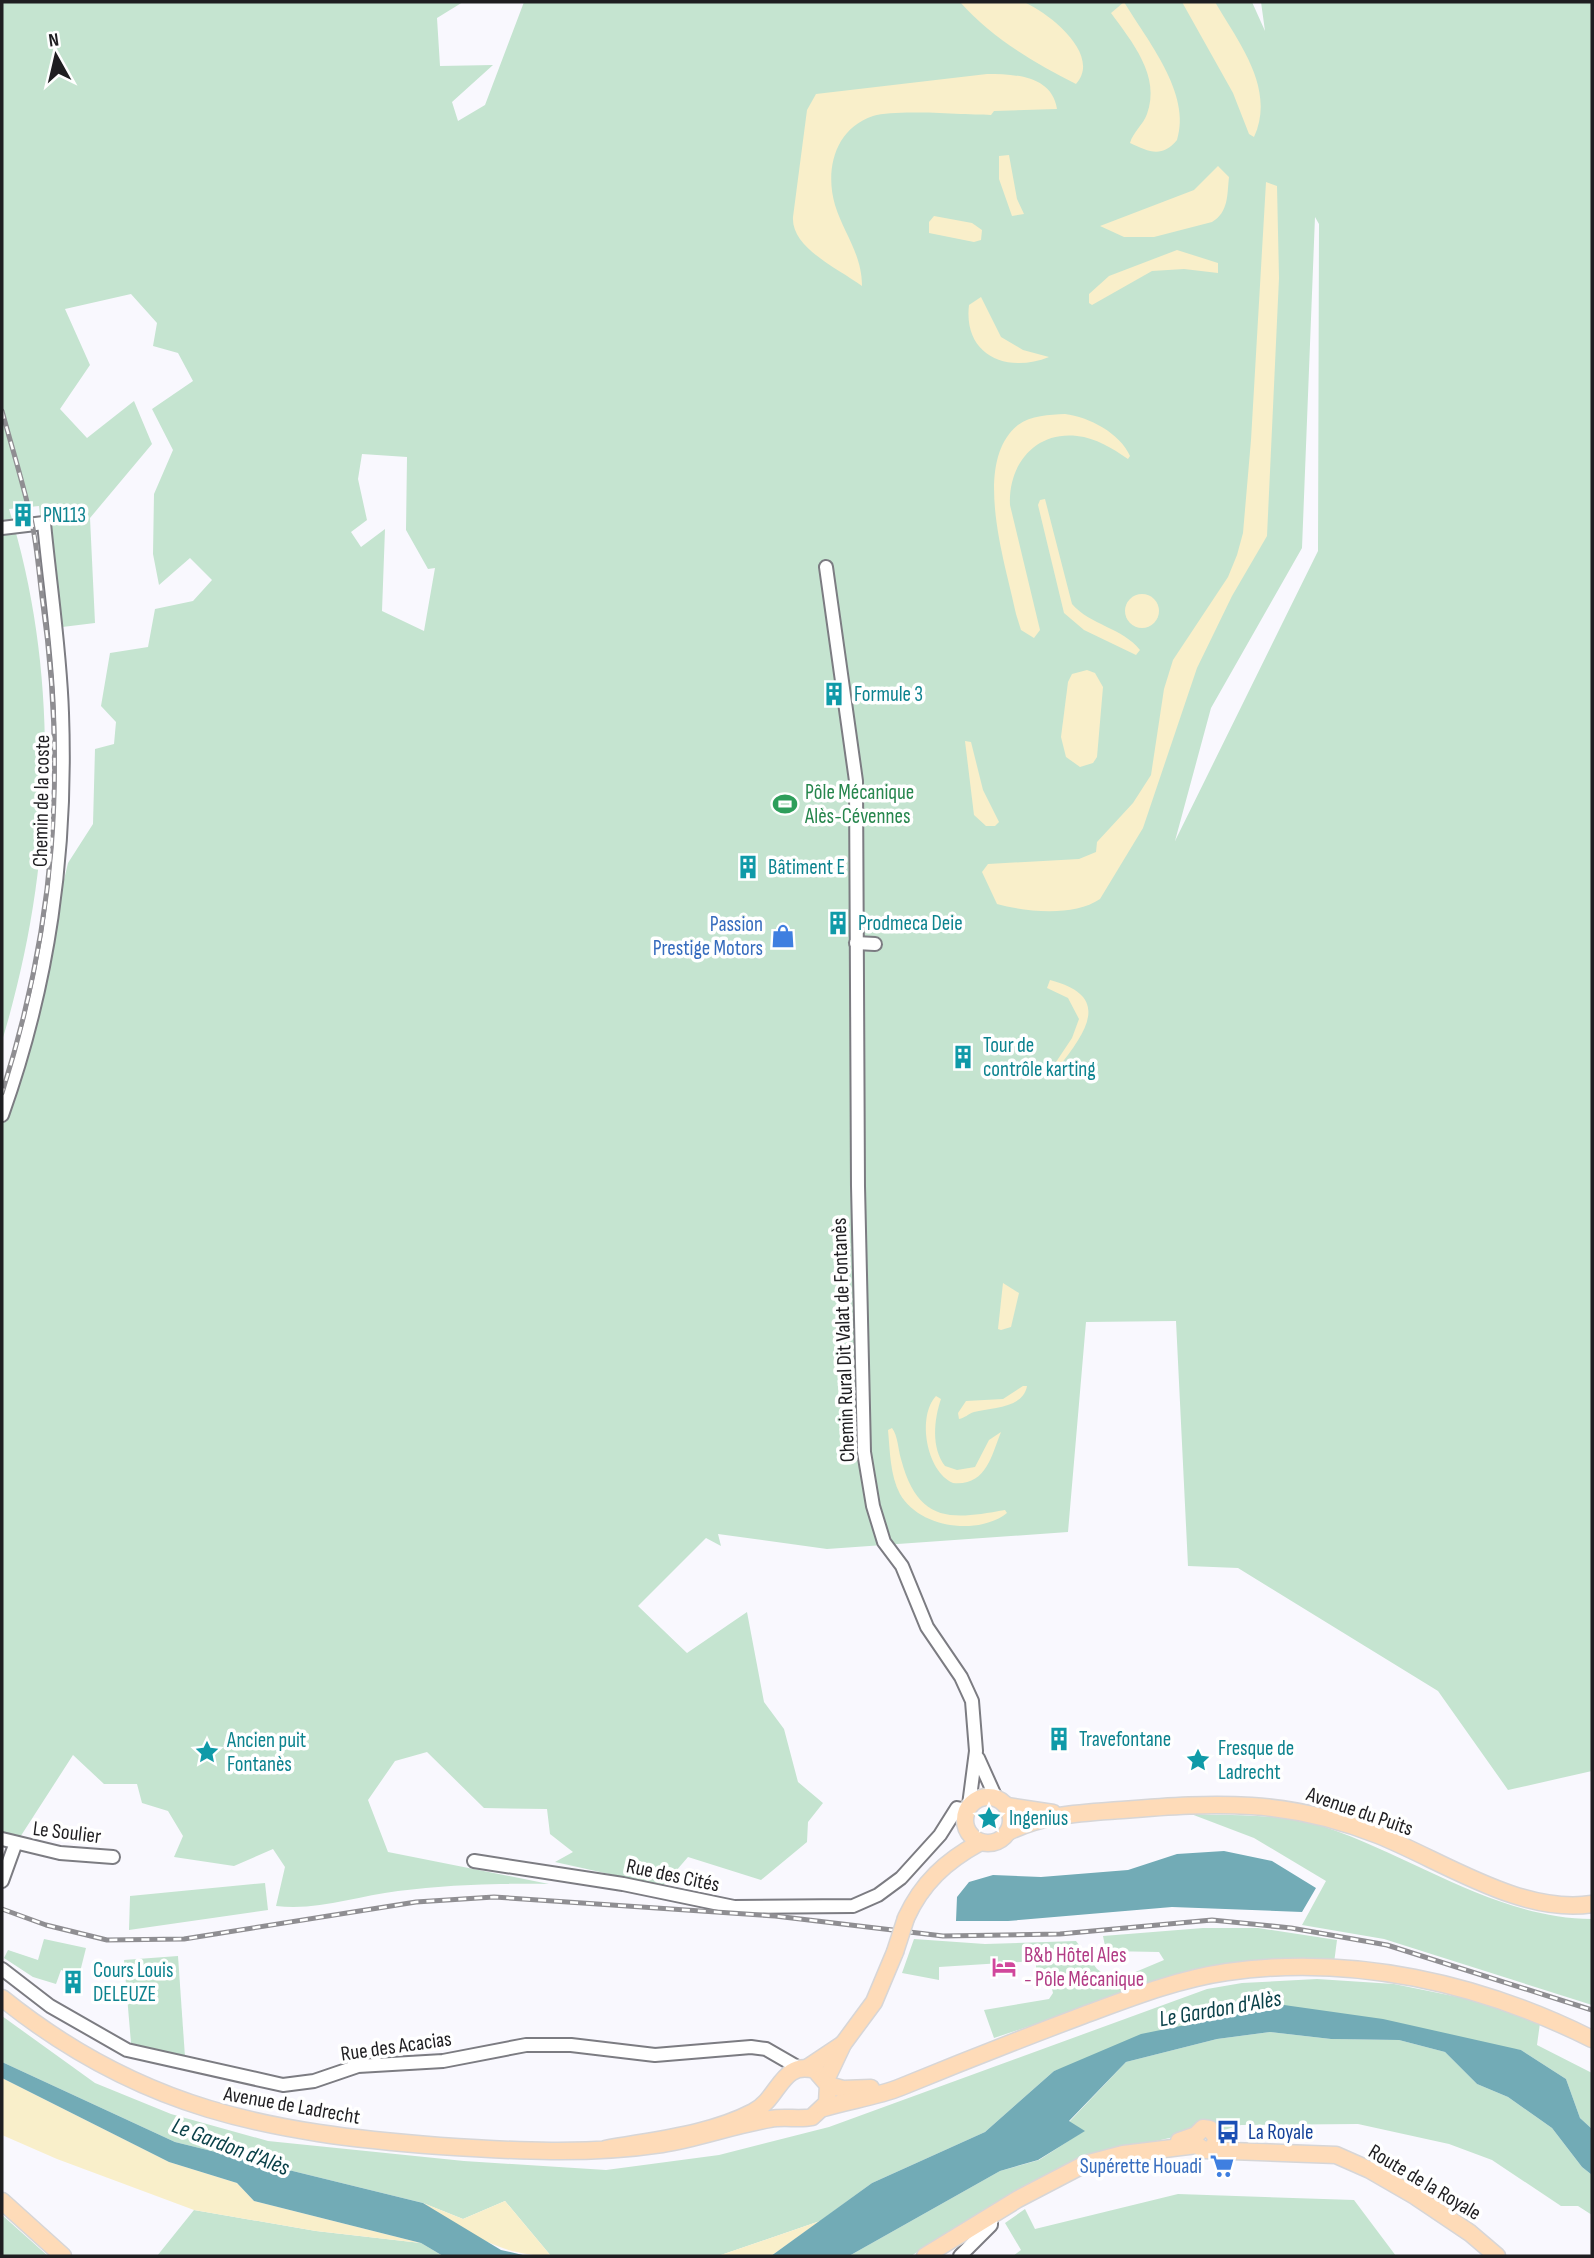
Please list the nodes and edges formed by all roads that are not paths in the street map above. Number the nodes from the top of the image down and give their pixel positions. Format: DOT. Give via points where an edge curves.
graph roads {
  1 [pos="2,528"];
  2 [pos="826,567"];
  3 [pos="856,943"];
  4 [pos="876,944"];
  5 [pos="2,1115"];
  6 [pos="976,1751"];
  7 [pos="1001,1802"];
  8 [pos="967,1812"];
  9 [pos="1063,1814"];
  10 [pos="1008,1832"];
  11 [pos="2,1839"];
  12 [pos="979,1843"];
  13 [pos="15,1845"];
  14 [pos="113,1857"];
  15 [pos="474,1861"];
  16 [pos="937,1872"];
  17 [pos="2,1881"];
  18 [pos="1592,1905"];
  19 [pos="2,1969"];
  20 [pos="2,1998"];
  21 [pos="1592,2039"];
  22 [pos="843,2044"];
  23 [pos="778,2057"];
  24 [pos="803,2068"];
  25 [pos="924,2076"];
  26 [pos="782,2082"];
  27 [pos="827,2083"];
  28 [pos="824,2108"];
  29 [pos="797,2117"];
  30 [pos="605,2149"];
  31 [pos="2,2201"];
  32 [pos="991,2215"];
  33 [pos="63,2256"];
  34 [pos="925,2256"];
  35 [pos="960,2256"];
  36 [pos="1497,2256"];
  1 -- 5 [label="street, Chemin de la coste" via="44,523 62,712 63,820 59,882 32,1021"];
  2 -- 3 [label="street, Chemin Rural Dit Valat de Fontanès" via="855,764"];
  3 -- 4 [label="street"];
  3 -- 6 [label="street, Chemin Rural Dit Valat de Fontanès" via="861,1396 867,1478 884,1542 902,1566 927,1627 972,1702"];
  6 -- 7 [label="street, Chemin Rural Dit Valat de Fontanès" via="984,1777"];
  6 -- 8 [label="street, Chemin Rural Dit Valat de Fontanès"];
  7 -- 8 [label="main road" via="985,1797"];
  7 -- 9 [label="main road, Avenue du Puits"];
  7 -- 10 [label="main road" via="1011,1820"];
  8 -- 12 [label="main road" via="968,1832"];
  8 -- 15 [label="street, Rue des Cités" via="957,1808 940,1835 901,1878 865,1902 840,1907 734,1907"];
  8 -- 16 [label="main road" via="960,1839"];
  9 -- 10 [label="main road, Avenue du Puits"];
  9 -- 18 [label="main road, Avenue du Puits" via="1222,1804 1259,1804 1319,1814 1544,1905"];
  10 -- 12 [label="main road" via="996,1842"];
  11 -- 13 [label="street"];
  12 -- 16 [label="main road"];
  13 -- 14 [label="street, Le Soulier"];
  13 -- 17 [label="street"];
  16 -- 22 [label="main road, bridge" via="906,1918 874,2002"];
  19 -- 23 [label="street, Rue des Acacias" via="50,2006 127,2050 283,2085 367,2065 421,2064 526,2045 655,2055 751,2047"];
  20 -- 30 [label="main road, Avenue de Ladrecht" via="54,2038 138,2085 250,2122 410,2143 530,2151"];
  21 -- 25 [label="main road" via="1556,2021 1452,1985 1351,1968 1270,1968 1225,1972 1177,1984"];
  22 -- 24 [label="main road"];
  22 -- 27 [label="main road"];
  23 -- 24 [label="street, Rue des Acacias"];
  23 -- 26 [label="street"];
  24 -- 26 [label="main road"];
  24 -- 27 [label="main road"];
  25 -- 27 [label="main road" via="864,2090"];
  25 -- 28 [label="main road" via="873,2097"];
  26 -- 29 [label="main road" via="780,2102"];
  26 -- 30 [label="main road, Avenue de Ladrecht" via="774,2096 753,2112"];
  27 -- 28 [label="main road" via="829,2097"];
  28 -- 29 [label="main road" via="812,2117"];
  29 -- 30 [label="main road, Avenue de Ladrecht" via="661,2144"];
  31 -- 33 [label="main road"];
  32 -- 34 [label="main road, Route de la Royale"];
  32 -- 35 [label="street" via="991,2225"];
  32 -- 36 [label="main road, Route de la Royale" via="1085,2164 1205,2142 1241,2152 1336,2155 1415,2196"];
}
